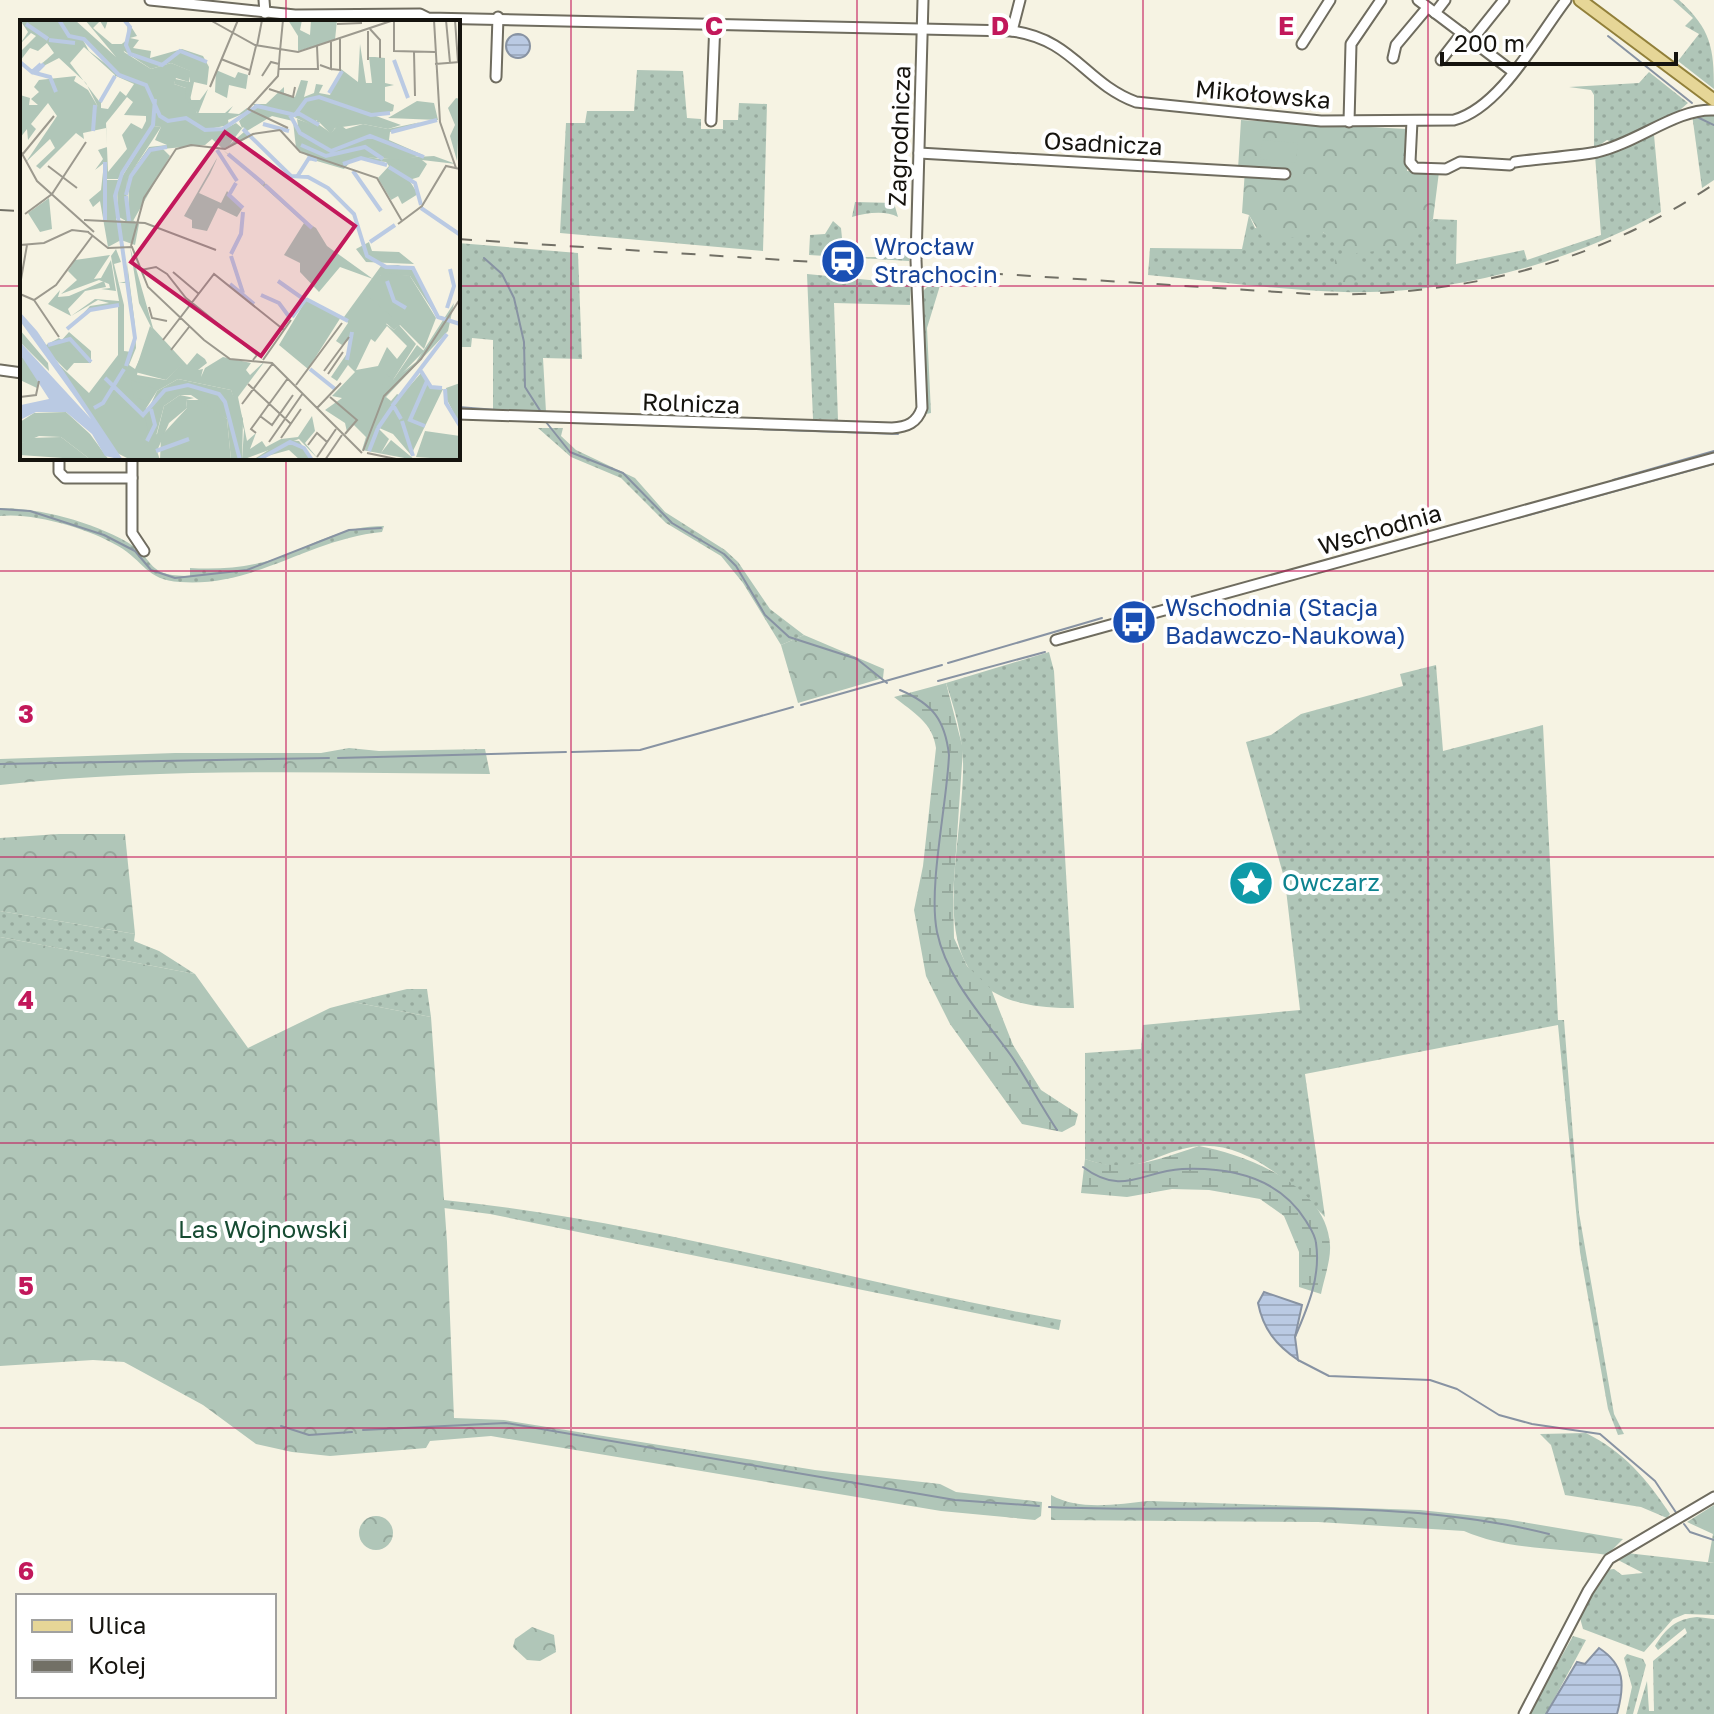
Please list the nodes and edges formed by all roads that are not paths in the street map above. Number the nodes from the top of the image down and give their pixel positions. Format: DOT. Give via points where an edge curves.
graph roads {
  1 [pos="150,0"];
  2 [pos="264,0"];
  3 [pos="923,0"];
  4 [pos="1020,0"];
  5 [pos="1330,0"];
  6 [pos="1381,0"];
  7 [pos="1418,0"];
  8 [pos="1445,0"];
  9 [pos="1504,0"];
  10 [pos="1566,0"];
  11 [pos="1580,0"];
  12 [pos="1431,10"];
  13 [pos="265,13"];
  14 [pos="498,17"];
  15 [pos="428,20"];
  16 [pos="715,22"];
  17 [pos="923,27"];
  18 [pos="1012,31"];
  19 [pos="1462,33"];
  20 [pos="1472,40"];
  21 [pos="1302,44"];
  22 [pos="1393,58"];
  23 [pos="1441,60"];
  24 [pos="1512,71"];
  25 [pos="496,77"];
  26 [pos="1714,100"];
  27 [pos="1714,110"];
  28 [pos="711,121"];
  29 [pos="1412,121"];
  30 [pos="1349,122"];
  31 [pos="919,153"];
  32 [pos="1285,174"];
  33 [pos="0,370"];
  34 [pos="20,373"];
  35 [pos="460,414"];
  36 [pos="919,417"];
  37 [pos="1714,458"];
  38 [pos="59,460"];
  39 [pos="132,460"];
  40 [pos="132,478"];
  41 [pos="144,551"];
  42 [pos="1056,640"];
  43 [pos="1714,1497"];
  44 [pos="1524,1714"];
  1 -- 13 [label="street, Mikołowska"];
  2 -- 13 [label="street"];
  3 -- 17 [label="street, Zagrodnicza"];
  4 -- 18 [label="street"];
  5 -- 21 [label="street"];
  6 -- 30 [label="street" via="1351,44"];
  7 -- 12 [label="street"];
  8 -- 12 [label="street"];
  9 -- 20 [label="street"];
  10 -- 24 [label="street, Mikołowska"];
  11 -- 26 [label="main road"];
  12 -- 19 [label="street"];
  12 -- 22 [label="street" via="1396,45"];
  13 -- 15 [label="street, Mikołowska" via="420,14"];
  14 -- 15 [label="street, Mikołowska"];
  14 -- 16 [label="street, Mikołowska"];
  14 -- 25 [label="street"];
  16 -- 17 [label="street, Mikołowska"];
  16 -- 28 [label="street"];
  17 -- 18 [label="street, Mikołowska"];
  17 -- 31 [label="street, Zagrodnicza"];
  18 -- 30 [label="street, Mikołowska" via="1042,36 1110,89 1136,102"];
  19 -- 20 [label="street"];
  19 -- 23 [label="street"];
  20 -- 24 [label="street"];
  24 -- 29 [label="street, Mikołowska" via="1492,98 1467,117"];
  27 -- 29 [label="street" via="1691,110 1597,152 1512,163 1460,162 1446,169 1415,168 1410,162"];
  29 -- 30 [label="street, Mikołowska"];
  31 -- 32 [label="street, Osadnicza"];
  31 -- 36 [label="street, Zagrodnicza"];
  33 -- 34 [label="street"];
  35 -- 36 [label="street, Rolnicza" via="892,428"];
  37 -- 42 [label="street, Wschodnia"];
  38 -- 40 [label="street" via="65,478"];
  39 -- 40 [label="street"];
  40 -- 41 [label="street" via="132,533"];
  43 -- 44 [label="street" via="1609,1559"];
}
